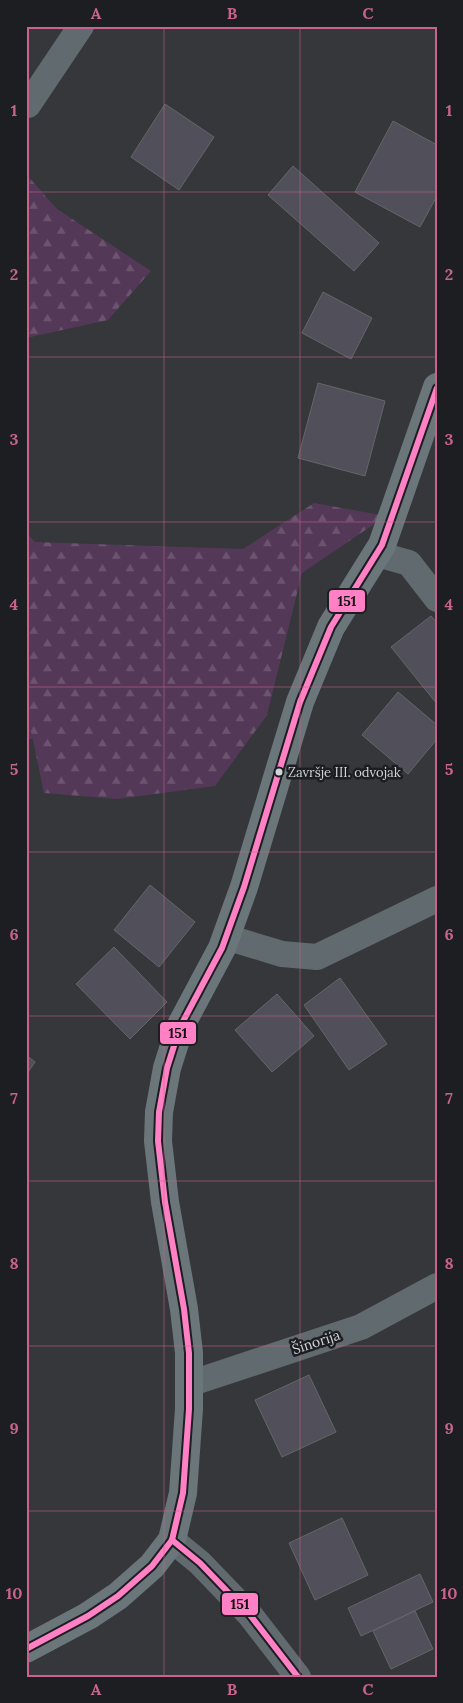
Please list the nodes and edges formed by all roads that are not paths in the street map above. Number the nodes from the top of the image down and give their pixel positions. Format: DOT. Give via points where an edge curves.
graph roads {
  1 [pos="81,26"];
  2 [pos="28,105"];
  3 [pos="437,387"];
  4 [pos="377,554"];
  5 [pos="437,599"];
  6 [pos="437,899"];
  7 [pos="226,937"];
  8 [pos="437,1286"];
  9 [pos="189,1384"];
  10 [pos="172,1540"];
  11 [pos="26,1649"];
  12 [pos="298,1677"];
  1 -- 2 [label="street"];
  3 -- 4 [label="street"];
  4 -- 5 [label="street" via="409,563"];
  4 -- 7 [label="street" via="331,627 300,702"];
  6 -- 7 [label="street" via="317,957 282,954"];
  7 -- 9 [label="street" via="180,1027 167,1068 159,1112 158,1141 184,1310"];
  8 -- 9 [label="street, Šinorija" via="361,1327"];
  9 -- 10 [label="street" via="183,1493"];
  10 -- 11 [label="street" via="152,1566 118,1596"];
  10 -- 12 [label="street" via="200,1563 250,1615"];
}
